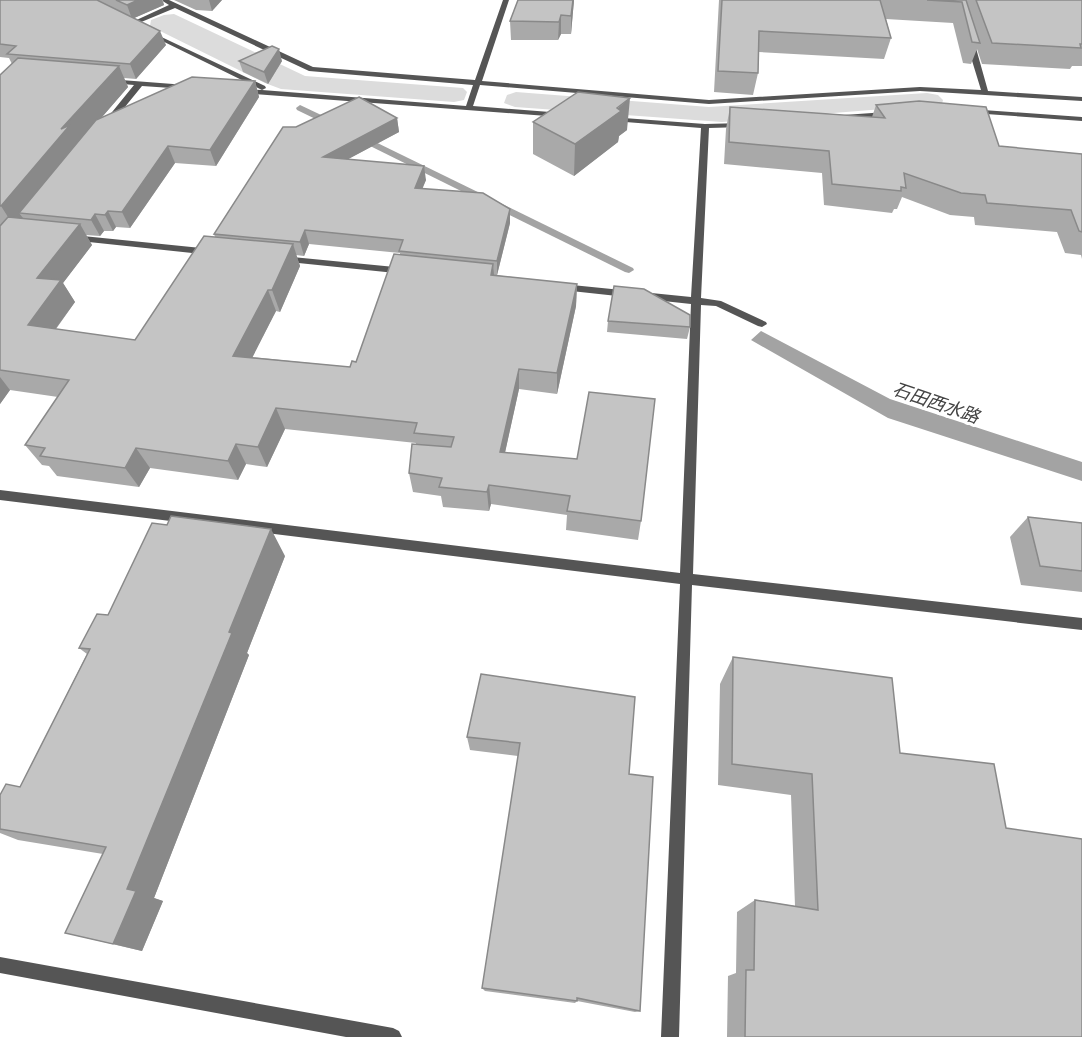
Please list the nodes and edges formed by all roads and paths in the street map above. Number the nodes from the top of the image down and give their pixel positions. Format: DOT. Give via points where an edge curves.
graph roads {
  1 [pos="506,0"];
  2 [pos="170,2"];
  3 [pos="122,19"];
  4 [pos="132,24"];
  5 [pos="966,31"];
  6 [pos="104,81"];
  7 [pos="139,84"];
  8 [pos="477,84"];
  9 [pos="195,88"];
  10 [pos="229,90"];
  11 [pos="975,91"];
  12 [pos="985,92"];
  13 [pos="274,93"];
  14 [pos="1082,99"];
  15 [pos="469,107"];
  16 [pos="959,110"];
  17 [pos="981,112"];
  18 [pos="892,114"];
  19 [pos="575,116"];
  20 [pos="599,118"];
  21 [pos="835,118"];
  22 [pos="1082,119"];
  23 [pos="757,124"];
  24 [pos="705,126"];
  25 [pos="102,130"];
  26 [pos="67,237"];
  27 [pos="221,253"];
  28 [pos="269,257"];
  29 [pos="411,272"];
  30 [pos="553,286"];
  31 [pos="696,300"];
  32 [pos="762,324"];
  33 [pos="0,495"];
  34 [pos="687,579"];
  35 [pos="1082,624"];
  36 [pos="0,965"];
  37 [pos="393,1037"];
  38 [pos="670,1037"];
  1 -- 8 [label="street"];
  2 -- 4 [label="street"];
  2 -- 8 [label="street" via="312,69"];
  3 -- 4 [label="street"];
  4 -- 13 [label="street"];
  5 -- 12 [label="street"];
  6 -- 7 [label="street"];
  7 -- 9 [label="street"];
  7 -- 25 [label="street"];
  8 -- 11 [label="street" via="710,102 920,89"];
  8 -- 15 [label="street"];
  10 -- 13 [label="street"];
  11 -- 12 [label="street"];
  11 -- 17 [label="street"];
  12 -- 14 [label="street"];
  13 -- 15 [label="street"];
  15 -- 19 [label="street"];
  16 -- 17 [label="street"];
  17 -- 22 [label="street"];
  18 -- 21 [label="street"];
  20 -- 24 [label="street"];
  23 -- 24 [label="street"];
  24 -- 31 [label="street"];
  26 -- 27 [label="street"];
  28 -- 29 [label="street"];
  30 -- 31 [label="street"];
  31 -- 32 [label="street" via="718,303"];
  31 -- 34 [label="street"];
  33 -- 34 [label="street"];
  34 -- 35 [label="street"];
  34 -- 38 [label="street"];
  36 -- 37 [label="street"];
}
